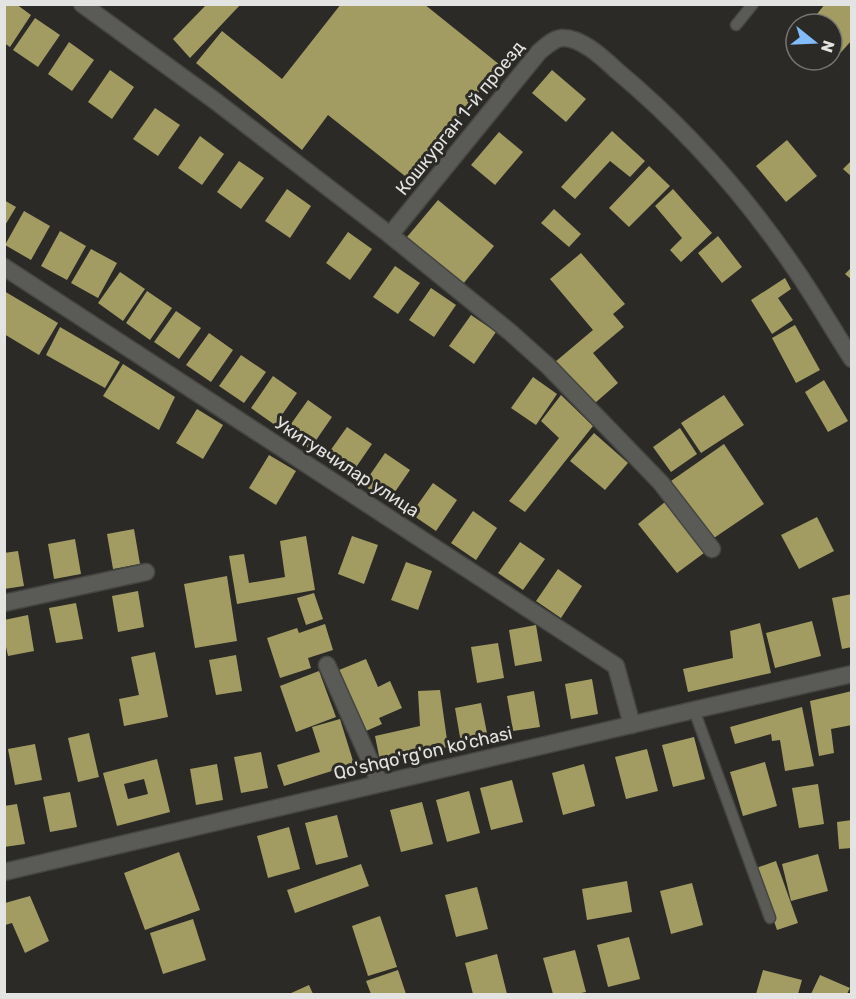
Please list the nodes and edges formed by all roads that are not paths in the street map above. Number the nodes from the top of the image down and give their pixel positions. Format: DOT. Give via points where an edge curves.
graph roads {
  1 [pos="82,4"];
  2 [pos="753,4"];
  3 [pos="736,25"];
  4 [pos="390,235"];
  5 [pos="4,267"];
  6 [pos="852,359"];
  7 [pos="712,549"];
  8 [pos="146,572"];
  9 [pos="4,603"];
  10 [pos="327,666"];
  11 [pos="852,674"];
  12 [pos="694,710"];
  13 [pos="632,725"];
  14 [pos="380,783"];
  15 [pos="4,872"];
  16 [pos="770,918"];
  1 -- 4 [label="street"];
  2 -- 3 [label="lane"];
  4 -- 6 [label="street, Кошкурган 1-й проезд" via="539,52 557,39 570,39 632,83 708,159 794,267"];
  4 -- 7 [label="street" via="548,366 661,483"];
  5 -- 13 [label="street, Укитувчилар улица" via="616,666"];
  8 -- 9 [label="street"];
  10 -- 14 [label="street"];
  11 -- 12 [label="street, Qo'shqo'rg'on ko'chasi"];
  12 -- 13 [label="street, Qo'shqo'rg'on ko'chasi"];
  12 -- 16 [label="lane"];
  13 -- 14 [label="street, Qo'shqo'rg'on ko'chasi"];
  14 -- 15 [label="street, Qo'shqo'rg'on ko'chasi"];
}
